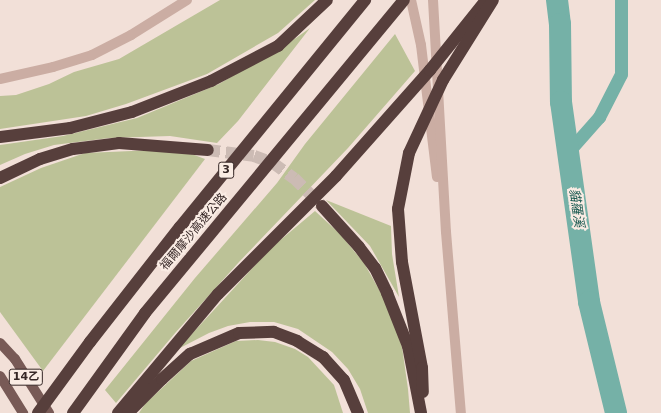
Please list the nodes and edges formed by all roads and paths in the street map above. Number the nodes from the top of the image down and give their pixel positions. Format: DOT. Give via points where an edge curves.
graph roads {
  1 [pos="187,0"];
  2 [pos="327,0"];
  3 [pos="365,0"];
  4 [pos="404,0"];
  5 [pos="411,0"];
  6 [pos="433,0"];
  7 [pos="486,0"];
  8 [pos="493,0"];
  9 [pos="0,79"];
  10 [pos="0,137"];
  11 [pos="208,150"];
  12 [pos="0,178"];
  13 [pos="322,206"];
  14 [pos="446,232"];
  15 [pos="0,343"];
  16 [pos="0,376"];
  17 [pos="129,407"];
  18 [pos="24,413"];
  19 [pos="38,413"];
  20 [pos="49,413"];
  21 [pos="73,413"];
  22 [pos="118,413"];
  23 [pos="358,413"];
  24 [pos="422,413"];
  25 [pos="461,413"];
  1 -- 9 [label="street" via="131,35 92,55"];
  2 -- 10 [label="highway" via="278,46 211,81 132,112 70,128"];
  3 -- 19 [label="highway, 福爾摩沙高速公路 / 3, bridge" via="180,227"];
  4 -- 21 [label="highway, 福爾摩沙高速公路 / 3" via="145,313"];
  5 -- 14 [label="street" via="421,45 432,144"];
  6 -- 14 [label="street"];
  7 -- 17 [label="highway, bridge" via="430,70 336,176 218,294"];
  8 -- 24 [label="highway, bridge" via="443,80 409,153 398,209 402,262 422,368"];
  11 -- 12 [label="highway" via="119,144 72,150 40,159"];
  13 -- 24 [label="highway" via="375,268 408,346"];
  14 -- 25 [label="street"];
  15 -- 20 [label="main road, 14乙" via="15,360"];
  16 -- 18 [label="main road, 14乙"];
  17 -- 22 [label="highway"];
  17 -- 23 [label="highway" via="190,354 239,333 274,332 297,341 323,357 344,380"];
}
